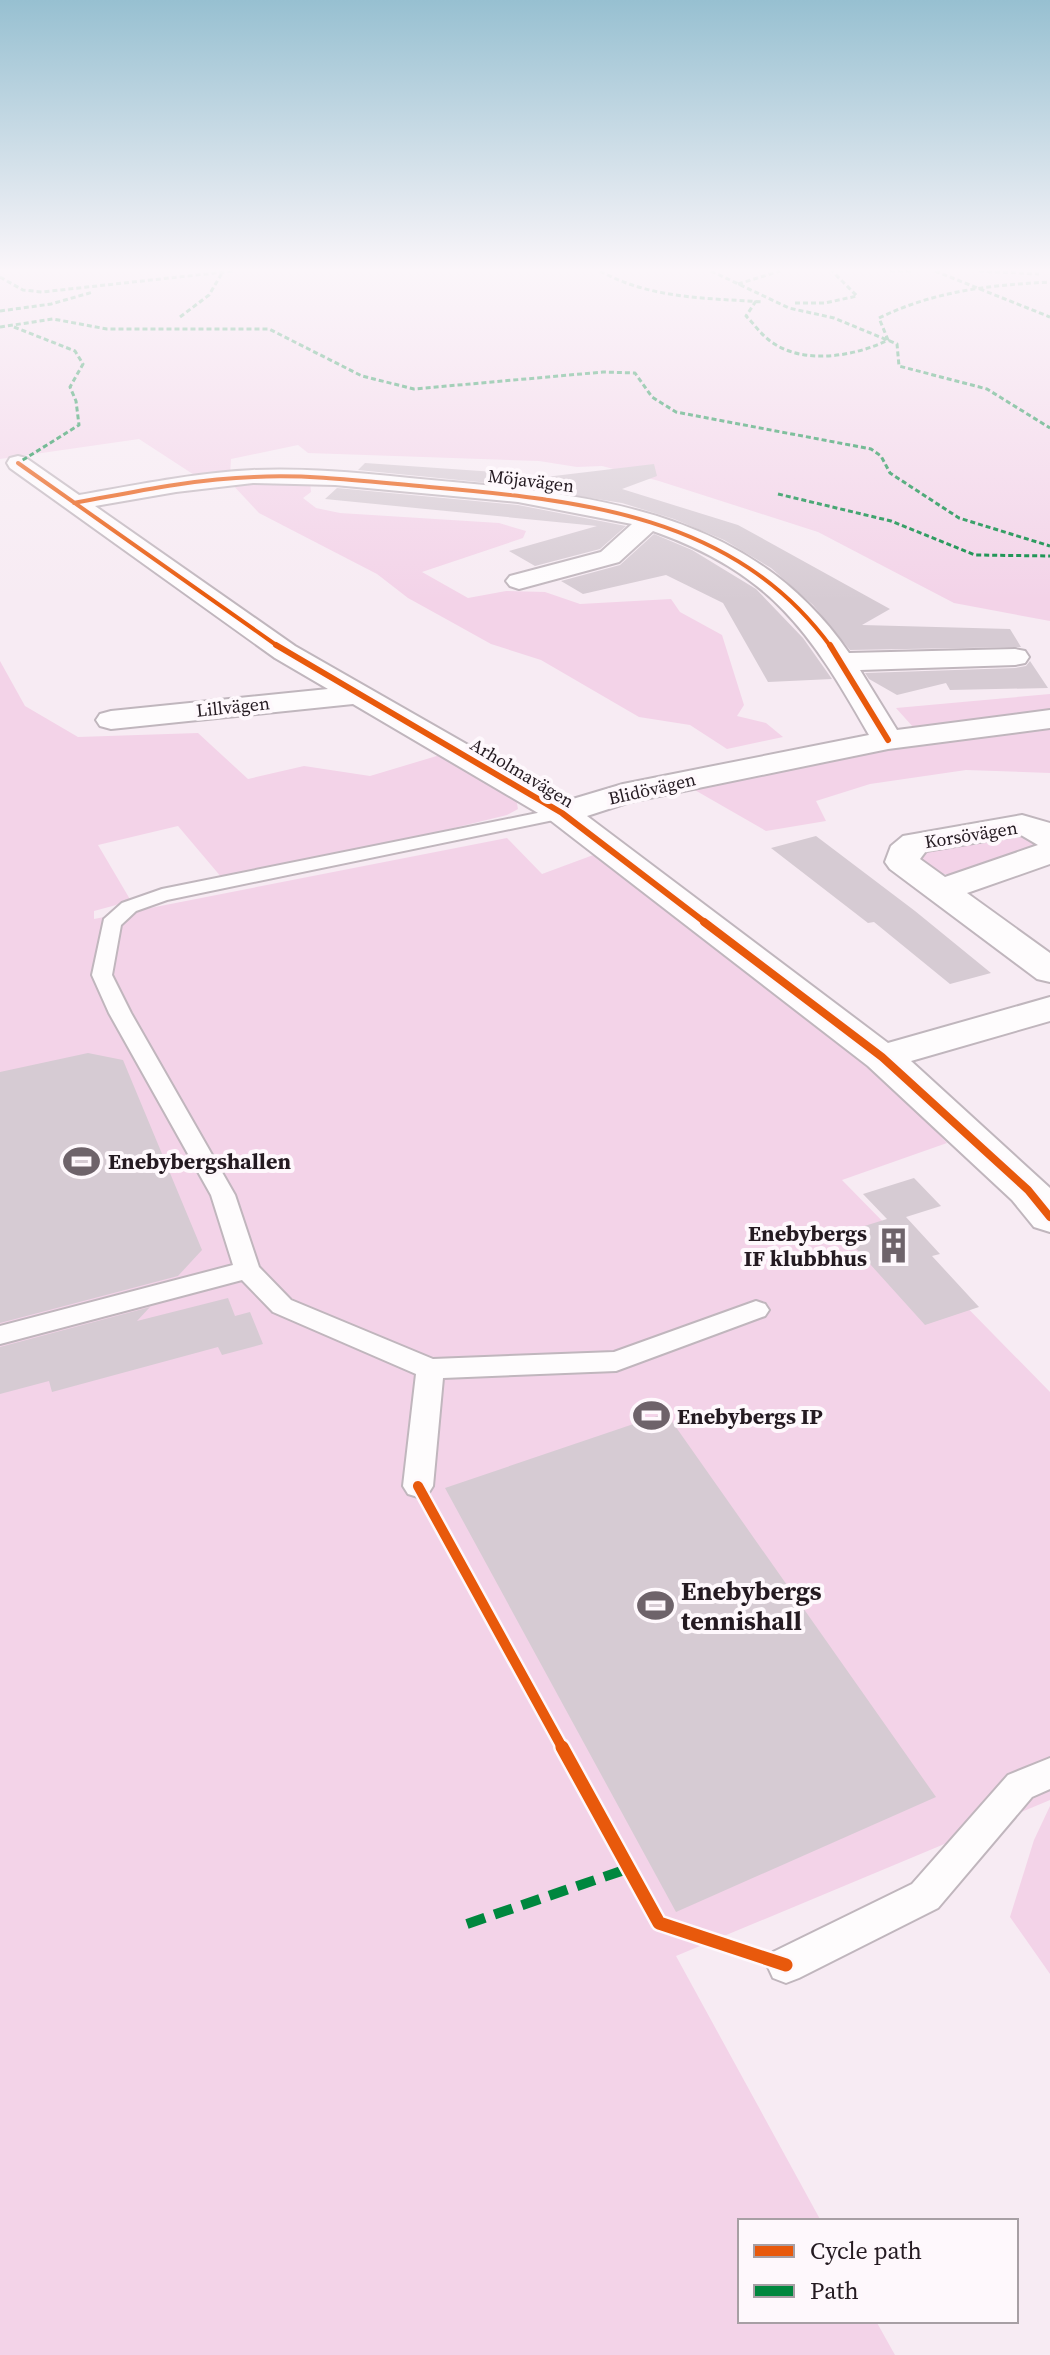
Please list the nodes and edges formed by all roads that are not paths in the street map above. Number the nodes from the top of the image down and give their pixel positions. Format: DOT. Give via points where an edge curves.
graph roads {
  1 [pos="18,463"];
  2 [pos="74,503"];
  3 [pos="649,522"];
  4 [pos="727,552"];
  5 [pos="610,557"];
  6 [pos="519,581"];
  7 [pos="1015,657"];
  8 [pos="841,662"];
  9 [pos="356,695"];
  10 [pos="1050,719"];
  11 [pos="111,720"];
  12 [pos="888,740"];
  13 [pos="562,813"];
  14 [pos="1050,838"];
  15 [pos="1050,852"];
  16 [pos="942,890"];
  17 [pos="1050,971"];
  18 [pos="1050,1009"];
  19 [pos="882,1057"];
  20 [pos="1050,1217"];
  21 [pos="247,1270"];
  22 [pos="756,1310"];
  23 [pos="0,1335"];
  24 [pos="430,1369"];
  25 [pos="418,1486"];
  26 [pos="1050,1773"];
  27 [pos="786,1965"];
  1 -- 2 [label="street, Arholmavägen"];
  2 -- 3 [label="street, Möjavägen" via="278,476 536,496"];
  2 -- 9 [label="street, Arholmavägen" via="285,652"];
  3 -- 4 [label="street, Möjavägen"];
  3 -- 5 [label="street"];
  4 -- 5 [label="street"];
  4 -- 8 [label="street, Möjavägen" via="805,611"];
  5 -- 6 [label="street"];
  7 -- 8 [label="street"];
  8 -- 12 [label="street, Möjavägen"];
  9 -- 11 [label="street, Lillvägen"];
  9 -- 13 [label="street, Arholmavägen"];
  10 -- 12 [label="street, Blidövägen"];
  12 -- 13 [label="street, Blidövägen" via="623,794"];
  13 -- 19 [label="street, Arholmavägen"];
  13 -- 21 [label="lane, Blidövägen" via="162,895 129,907 111,923 102,975 223,1195"];
  14 -- 16 [label="street, Korsövägen" via="1022,825 915,843 903,853 902,862"];
  15 -- 16 [label="street, Korsövägen"];
  16 -- 17 [label="street, Korsövägen"];
  18 -- 19 [label="street"];
  19 -- 20 [label="street, Arholmavägen" via="1028,1190"];
  21 -- 23 [label="lane"];
  21 -- 24 [label="lane" via="282,1306"];
  22 -- 24 [label="lane" via="616,1361"];
  24 -- 25 [label="lane"];
  26 -- 27 [label="lane" via="1020,1786 925,1896"];
}
